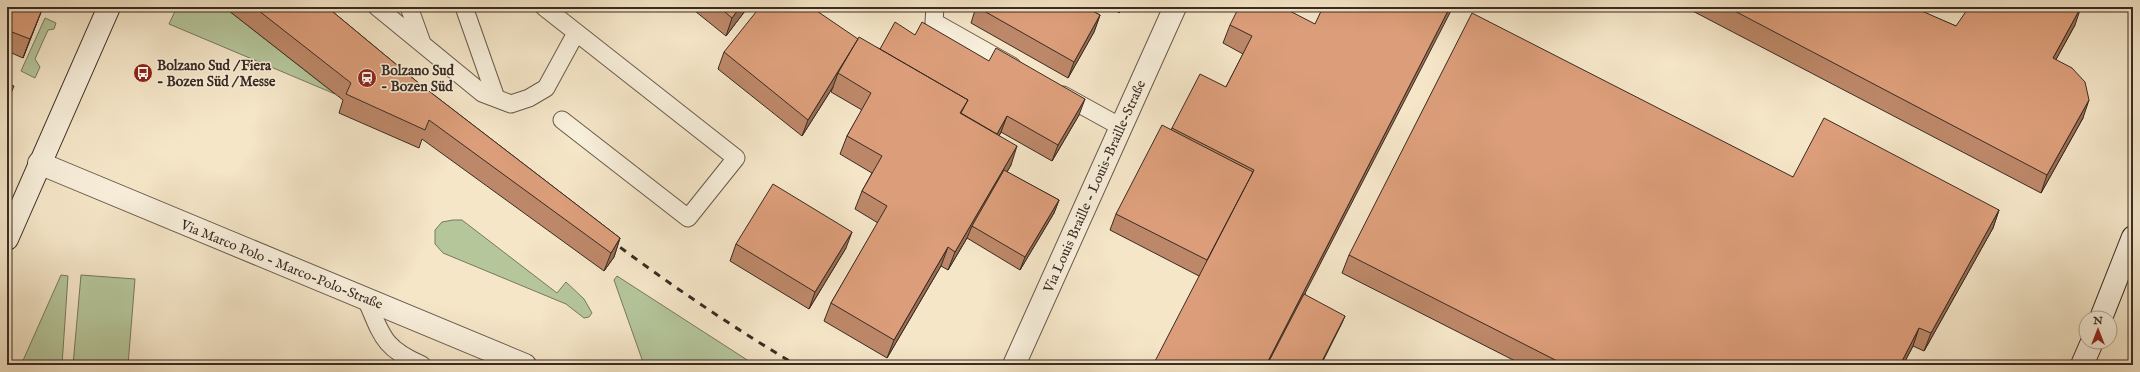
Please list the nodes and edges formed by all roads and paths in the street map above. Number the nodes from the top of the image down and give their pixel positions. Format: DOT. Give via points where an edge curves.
graph roads {
  1 [pos="109,7"];
  2 [pos="377,7"];
  3 [pos="409,7"];
  4 [pos="464,7"];
  5 [pos="544,7"];
  6 [pos="935,7"];
  7 [pos="1175,7"];
  8 [pos="576,33"];
  9 [pos="422,43"];
  10 [pos="1024,72"];
  11 [pos="1052,88"];
  12 [pos="496,98"];
  13 [pos="562,120"];
  14 [pos="1121,127"];
  15 [pos="39,164"];
  16 [pos="2133,237"];
  17 [pos="7,239"];
  18 [pos="366,299"];
  19 [pos="2104,310"];
  20 [pos="2089,350"];
  21 [pos="422,365"];
  22 [pos="525,365"];
  23 [pos="1014,365"];
  24 [pos="2082,365"];
  1 -- 15 [label="street"];
  2 -- 9 [label="lane"];
  3 -- 9 [label="lane"];
  4 -- 12 [label="lane"];
  5 -- 8 [label="lane"];
  6 -- 10 [label="lane" via="934,22"];
  7 -- 14 [label="street, Via Louis Braille - Louis-Braille-Straße"];
  8 -- 12 [label="lane" via="546,88 529,98 511,104"];
  8 -- 13 [label="lane" via="736,158 688,218"];
  9 -- 12 [label="lane" via="482,93"];
  11 -- 14 [label="lane"];
  14 -- 23 [label="street, Via Louis Braille - Louis-Braille-Straße"];
  15 -- 17 [label="street"];
  15 -- 18 [label="street, Via Marco Polo - Marco-Polo-Straße"];
  16 -- 19 [label="street"];
  18 -- 21 [label="lane" via="385,341 401,356"];
  18 -- 22 [label="street, Via Marco Polo - Marco-Polo-Straße"];
  20 -- 24 [label="street"];
}
